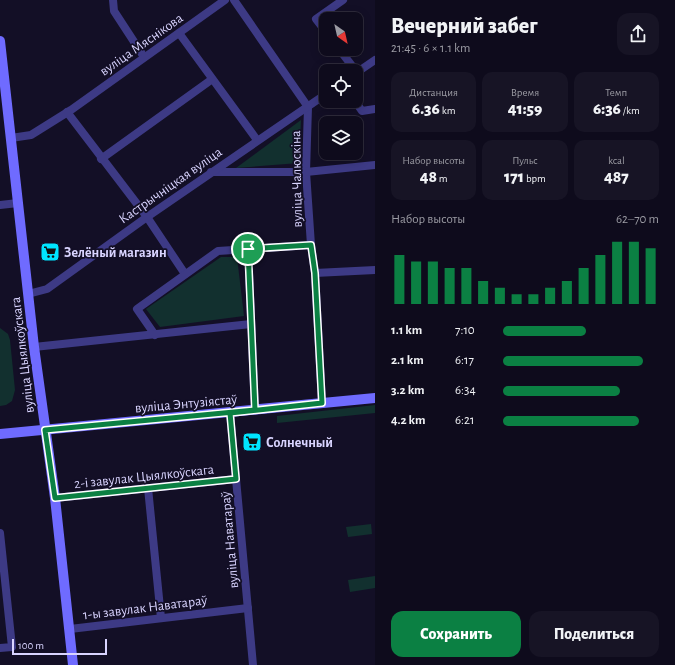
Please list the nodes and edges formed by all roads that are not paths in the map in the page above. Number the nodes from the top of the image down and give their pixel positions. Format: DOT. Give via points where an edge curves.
graph roads {
  1 [pos="113,0"];
  2 [pos="225,0"];
  3 [pos="234,0"];
  4 [pos="343,0"];
  5 [pos="326,12"];
  6 [pos="179,33"];
  7 [pos="0,41"];
  8 [pos="144,57"];
  9 [pos="375,60"];
  10 [pos="363,68"];
  11 [pos="211,80"];
  12 [pos="319,99"];
  13 [pos="308,107"];
  14 [pos="360,108"];
  15 [pos="375,110"];
  16 [pos="69,111"];
  17 [pos="11,138"];
  18 [pos="257,140"];
  19 [pos="101,159"];
  20 [pos="375,165"];
  21 [pos="211,172"];
  22 [pos="306,172"];
  23 [pos="18,203"];
  24 [pos="0,205"];
  25 [pos="147,216"];
  26 [pos="311,245"];
  27 [pos="248,249"];
  28 [pos="375,270"];
  29 [pos="315,273"];
  30 [pos="185,274"];
  31 [pos="28,294"];
  32 [pos="251,324"];
  33 [pos="155,335"];
  34 [pos="34,347"];
  35 [pos="375,398"];
  36 [pos="322,403"];
  37 [pos="255,410"];
  38 [pos="230,413"];
  39 [pos="45,430"];
  40 [pos="0,434"];
  41 [pos="236,479"];
  42 [pos="148,488"];
  43 [pos="55,498"];
  44 [pos="0,533"];
  45 [pos="248,608"];
  46 [pos="161,618"];
  47 [pos="70,629"];
  48 [pos="0,648"];
  49 [pos="73,665"];
  50 [pos="253,665"];
  1 -- 8 [label="street" via="114,11"];
  2 -- 6 [label="street, вуліца Мяснікова"];
  3 -- 13 [label="street"];
  4 -- 5 [label="street"];
  6 -- 8 [label="street, вуліца Мяснікова"];
  6 -- 11 [label="street"];
  7 -- 17 [label="main road, вуліца Цыялкоўскага"];
  8 -- 16 [label="street, вуліца Мяснікова"];
  9 -- 10 [label="street"];
  11 -- 18 [label="street"];
  11 -- 19 [label="street"];
  12 -- 13 [label="street, Кастрычніцкая вуліца"];
  13 -- 18 [label="street, Кастрычніцкая вуліца"];
  13 -- 22 [label="street, вуліца Чалюскіна"];
  14 -- 15 [label="street" via="362,111"];
  16 -- 17 [label="street, вуліца Мяснікова" via="32,135"];
  16 -- 19 [label="street"];
  17 -- 23 [label="main road, вуліца Цыялкоўскага"];
  18 -- 21 [label="street, Кастрычніцкая вуліца"];
  19 -- 25 [label="street"];
  20 -- 22 [label="street"];
  21 -- 22 [label="street"];
  21 -- 25 [label="street, Кастрычніцкая вуліца"];
  22 -- 26 [label="street, вуліца Чалюскіна"];
  23 -- 24 [label="street"];
  23 -- 31 [label="main road, вуліца Цыялкоўскага"];
  25 -- 30 [label="street"];
  25 -- 31 [label="street, Кастрычніцкая вуліца" via="47,289"];
  26 -- 27 [label="street"];
  26 -- 29 [label="street, вуліца Чалюскіна"];
  27 -- 30 [label="street" via="218,251"];
  27 -- 32 [label="street"];
  28 -- 29 [label="street"];
  29 -- 36 [label="street, вуліца Чалюскіна"];
  30 -- 33 [label="street" via="137,309"];
  31 -- 34 [label="main road, вуліца Цыялкоўскага"];
  32 -- 33 [label="street"];
  32 -- 37 [label="street"];
  33 -- 34 [label="street"];
  34 -- 39 [label="main road, вуліца Цыялкоўскага"];
  35 -- 36 [label="main road, вуліца Энтузіястаў"];
  36 -- 37 [label="main road, вуліца Энтузіястаў"];
  37 -- 38 [label="main road, вуліца Энтузіястаў"];
  38 -- 39 [label="main road, вуліца Энтузіястаў"];
  38 -- 41 [label="street, вуліца Наватараў"];
  39 -- 40 [label="main road, вуліца Энтузіястаў"];
  39 -- 43 [label="main road, вуліца Цыялкоўскага"];
  41 -- 42 [label="street, 2-і завулак Цыялкоўскага"];
  41 -- 45 [label="street, вуліца Наватараў"];
  42 -- 43 [label="street, 2-і завулак Цыялкоўскага"];
  42 -- 46 [label="street"];
  43 -- 47 [label="main road, вуліца Цыялкоўскага"];
  44 -- 48 [label="street" via="12,647"];
  45 -- 46 [label="street, 1-ы завулак Наватараў"];
  45 -- 50 [label="street, вуліца Наватараў"];
  46 -- 47 [label="street, 1-ы завулак Наватараў"];
  47 -- 49 [label="main road, вуліца Цыялкоўскага"];
}
